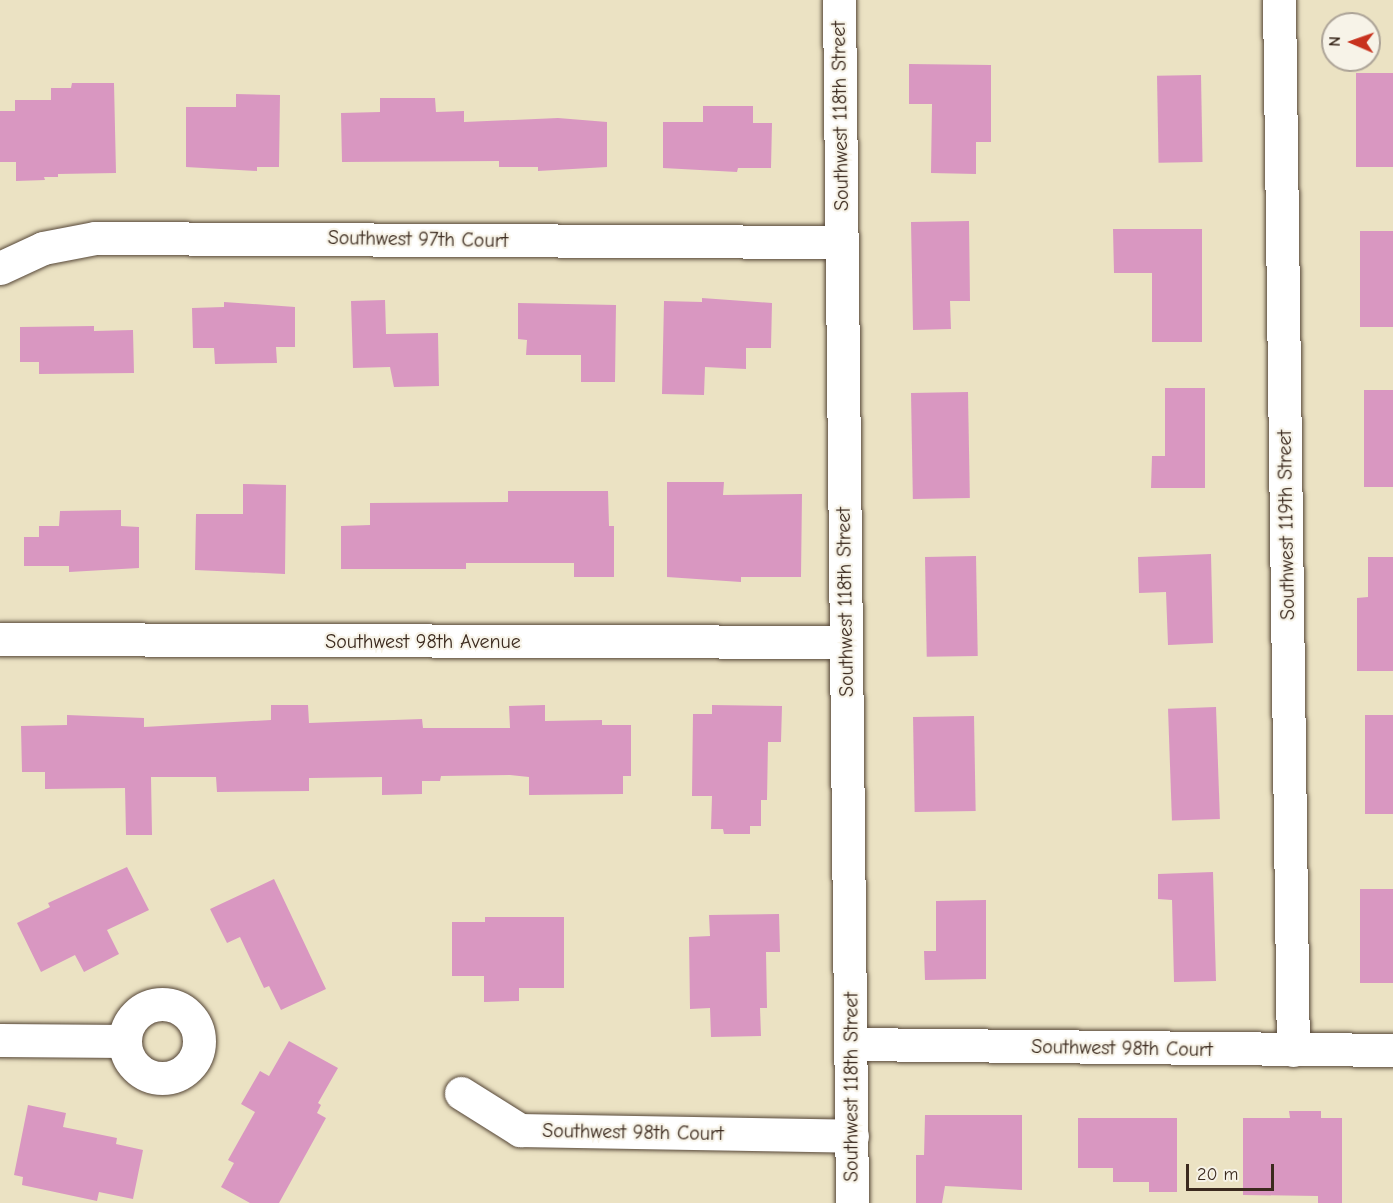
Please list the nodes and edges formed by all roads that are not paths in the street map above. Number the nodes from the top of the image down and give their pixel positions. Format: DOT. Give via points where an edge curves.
graph roads {
  1 [pos="839,0"];
  2 [pos="1279,0"];
  3 [pos="841,242"];
  4 [pos="0,268"];
  5 [pos="0,639"];
  6 [pos="845,642"];
  7 [pos="0,1040"];
  8 [pos="125,1041"];
  9 [pos="851,1044"];
  10 [pos="1293,1050"];
  11 [pos="1393,1050"];
  12 [pos="461,1093"];
  13 [pos="852,1136"];
  14 [pos="852,1203"];
  1 -- 3 [label="street, Southwest 118th Street"];
  2 -- 10 [label="street, Southwest 119th Street"];
  3 -- 4 [label="street, Southwest 97th Court" via="95,238 50,246"];
  3 -- 6 [label="street, Southwest 118th Street"];
  5 -- 6 [label="street, Southwest 98th Avenue"];
  6 -- 9 [label="street, Southwest 118th Street"];
  7 -- 8 [label="street"];
  9 -- 10 [label="street, Southwest 98th Court"];
  9 -- 13 [label="street, Southwest 118th Street"];
  10 -- 11 [label="street, Southwest 98th Court"];
  12 -- 13 [label="street, Southwest 98th Court" via="520,1130"];
  13 -- 14 [label="street, Southwest 118th Street"];
}
